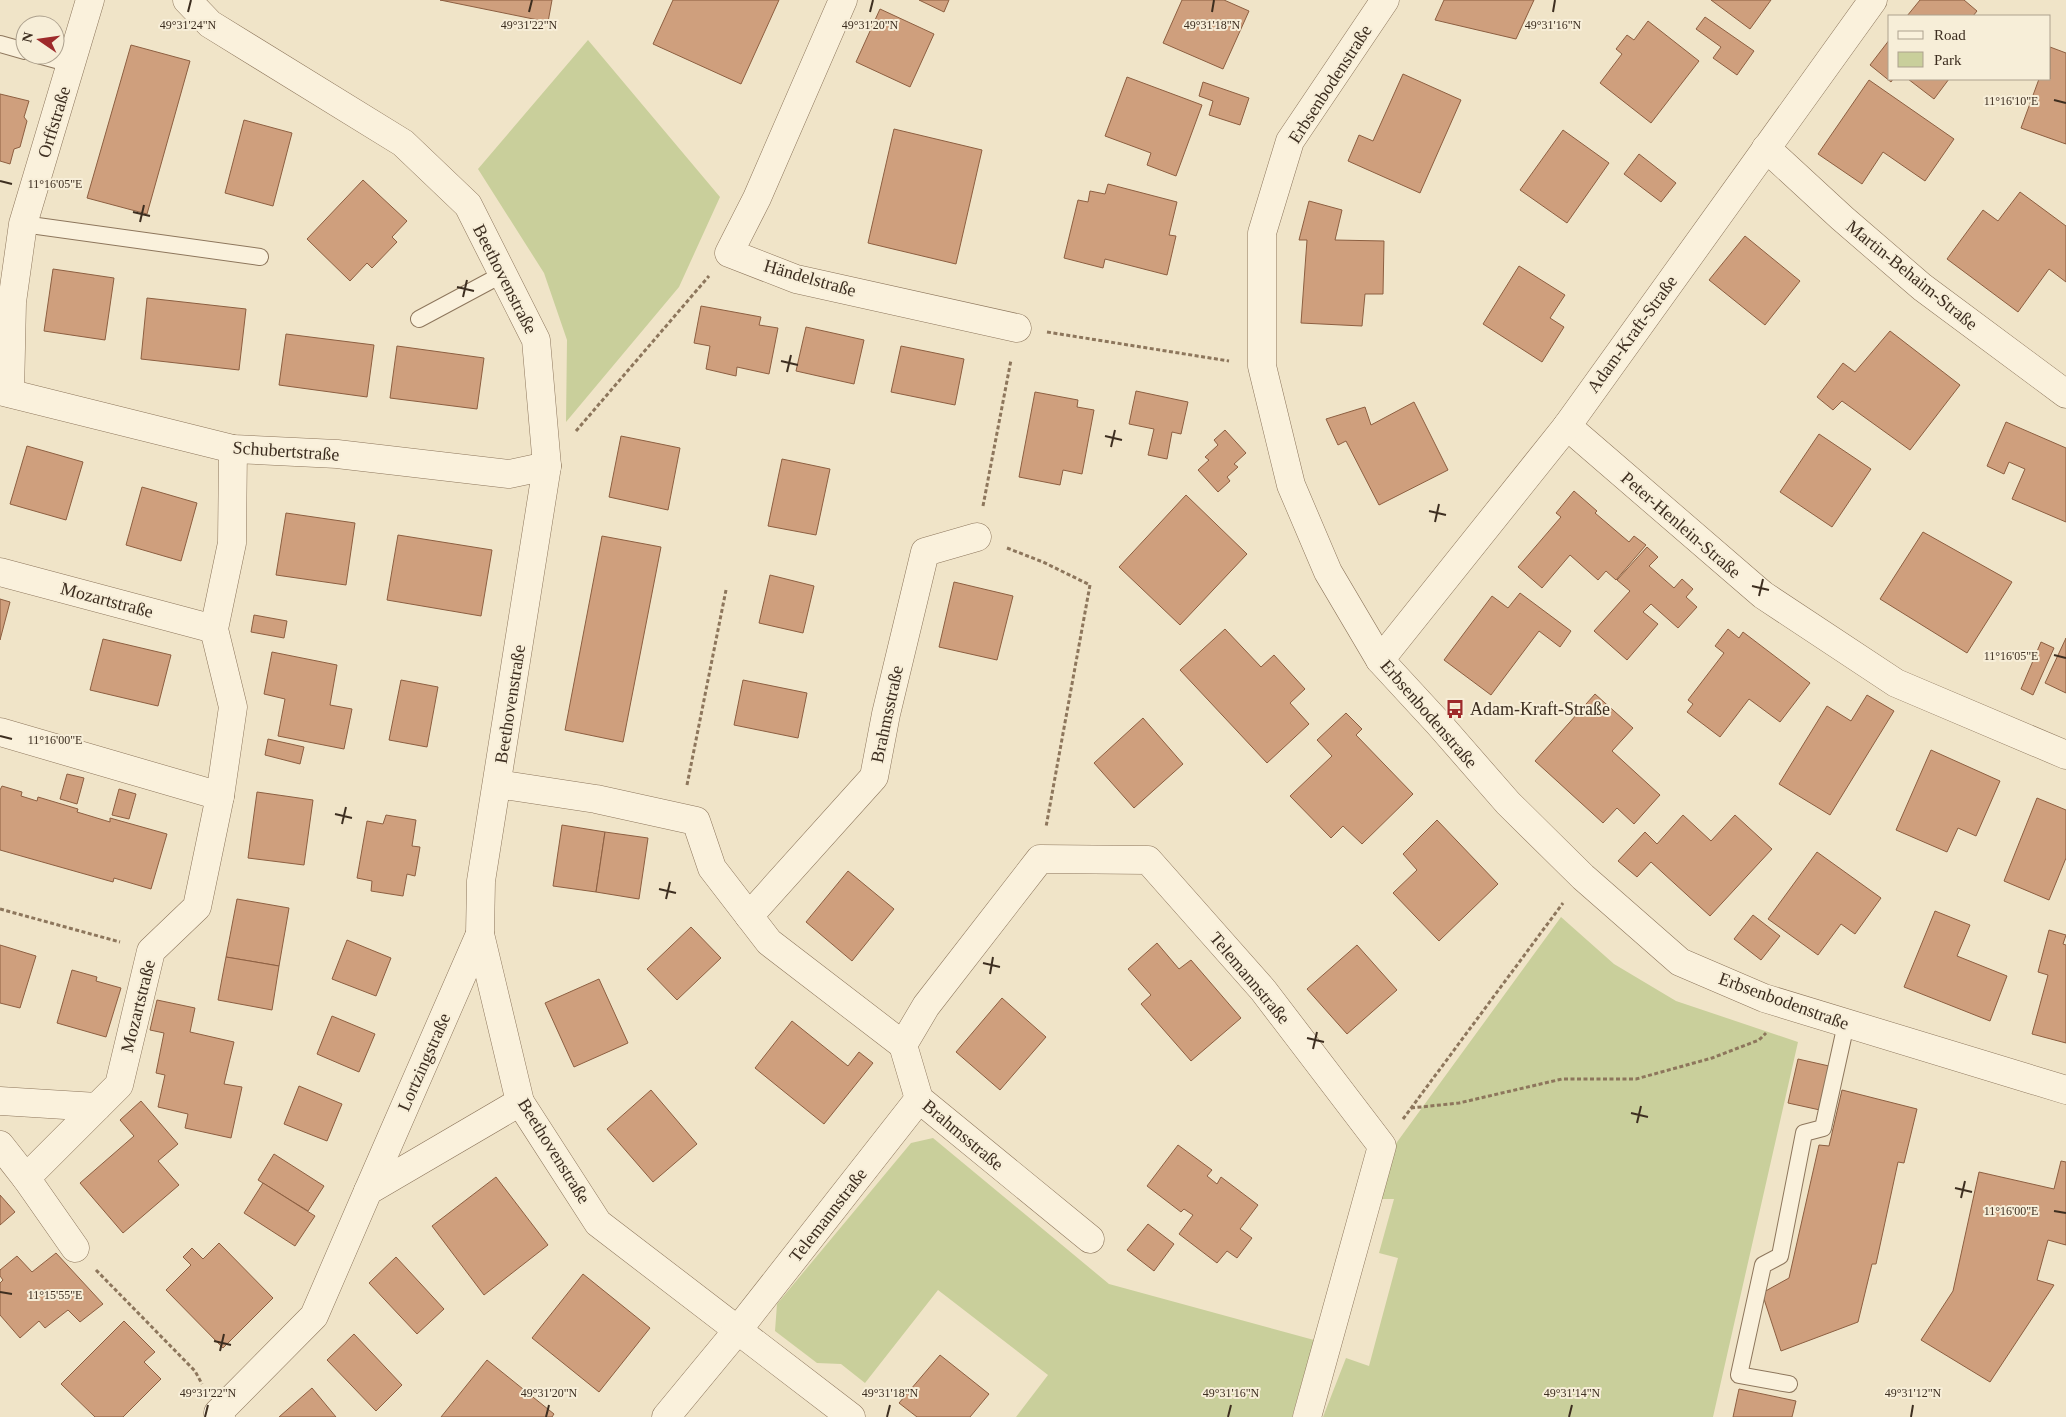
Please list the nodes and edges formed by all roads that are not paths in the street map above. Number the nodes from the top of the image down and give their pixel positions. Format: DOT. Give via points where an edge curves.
graph roads {
  1 [pos="90,0"];
  2 [pos="187,0"];
  3 [pos="843,0"];
  4 [pos="1385,0"];
  5 [pos="1873,0"];
  6 [pos="0,44"];
  7 [pos="15,48"];
  8 [pos="65,62"];
  9 [pos="71,64"];
  10 [pos="1766,148"];
  11 [pos="23,224"];
  12 [pos="260,257"];
  13 [pos="503,274"];
  14 [pos="419,319"];
  15 [pos="1017,328"];
  16 [pos="5,392"];
  17 [pos="2066,394"];
  18 [pos="1567,426"];
  19 [pos="233,450"];
  20 [pos="547,466"];
  21 [pos="977,537"];
  22 [pos="0,572"];
  23 [pos="214,628"];
  24 [pos="1380,660"];
  25 [pos="0,732"];
  26 [pos="2066,755"];
  27 [pos="497,784"];
  28 [pos="220,796"];
  29 [pos="749,916"];
  30 [pos="480,934"];
  31 [pos="1846,1024"];
  32 [pos="903,1046"];
  33 [pos="2066,1090"];
  34 [pos="919,1099"];
  35 [pos="0,1102"];
  36 [pos="520,1102"];
  37 [pos="97,1107"];
  38 [pos="0,1144"];
  39 [pos="26,1178"];
  40 [pos="368,1190"];
  41 [pos="1090,1239"];
  42 [pos="75,1248"];
  43 [pos="738,1331"];
  44 [pos="1789,1384"];
  45 [pos="219,1415"];
  46 [pos="666,1417"];
  47 [pos="851,1417"];
  48 [pos="1307,1417"];
  1 -- 9 [label="street, Orffstraße"];
  2 -- 13 [label="street, Beethovenstraße" via="210,24 403,143 468,205"];
  3 -- 15 [label="street, Händelstraße" via="757,198 729,253 796,278"];
  4 -- 24 [label="street, Erbsenbodenstraße" via="1290,141 1262,233 1262,366 1291,485 1328,572"];
  5 -- 10 [label="street, Adam-Kraft-Straße"];
  6 -- 7 [label="lane"];
  8 -- 9 [label="lane"];
  9 -- 11 [label="street, Orffstraße"];
  10 -- 17 [label="street, Martin-Behaim-Straße" via="1922,287"];
  10 -- 18 [label="street, Adam-Kraft-Straße"];
  11 -- 12 [label="lane"];
  11 -- 16 [label="street, Orffstraße" via="12,302"];
  13 -- 14 [label="lane"];
  13 -- 20 [label="street, Beethovenstraße" via="536,340"];
  16 -- 19 [label="street, Schubertstraße"];
  18 -- 24 [label="street, Adam-Kraft-Straße"];
  18 -- 26 [label="street, Peter-Henlein-Straße" via="1763,595 1896,683"];
  19 -- 20 [label="street, Schubertstraße" via="338,454 508,474"];
  19 -- 23 [label="street, Mozartstraße" via="232,543"];
  20 -- 27 [label="street, Beethovenstraße"];
  21 -- 29 [label="street, Brahmsstraße" via="925,552 874,777"];
  22 -- 23 [label="street, Mozartstraße"];
  23 -- 28 [label="street, Mozartstraße" via="233,707"];
  24 -- 31 [label="street, Erbsenbodenstraße" via="1508,803 1583,877 1680,962 1764,998"];
  25 -- 28 [label="street"];
  27 -- 29 [label="street" via="596,799 696,821 712,868"];
  27 -- 30 [label="street, Beethovenstraße" via="481,881"];
  28 -- 37 [label="street, Mozartstraße" via="197,907 152,951 119,1085"];
  29 -- 32 [label="street" via="769,942"];
  30 -- 36 [label="street, Beethovenstraße"];
  30 -- 40 [label="street, Lortzingstraße"];
  31 -- 33 [label="street, Erbsenbodenstraße"];
  31 -- 44 [label="lane" via="1823,1128 1804,1133 1780,1256 1763,1265 1739,1375"];
  32 -- 34 [label="street, Brahmsstraße"];
  32 -- 48 [label="street, Telemannstraße" via="926,1006 1040,859 1148,860 1262,990 1382,1146"];
  34 -- 41 [label="street, Brahmsstraße"];
  34 -- 43 [label="street, Telemannstraße"];
  35 -- 37 [label="street"];
  36 -- 40 [label="street"];
  36 -- 43 [label="street, Beethovenstraße" via="598,1223"];
  37 -- 39 [label="street, Mozartstraße"];
  38 -- 39 [label="street"];
  39 -- 42 [label="street"];
  40 -- 45 [label="street, Lortzingstraße" via="314,1316"];
  43 -- 46 [label="street"];
  43 -- 47 [label="street, Beethovenstraße"];
}
